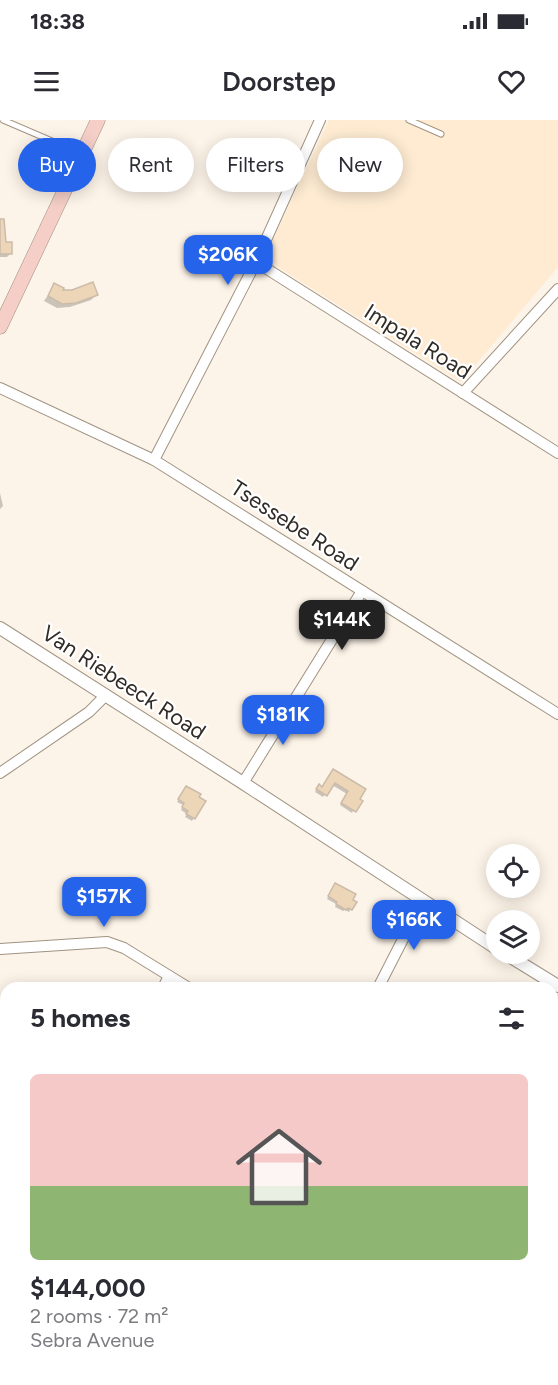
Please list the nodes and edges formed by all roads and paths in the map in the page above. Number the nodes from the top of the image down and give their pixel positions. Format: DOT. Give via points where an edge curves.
graph roads {
  1 [pos="3,120"];
  2 [pos="98,120"];
  3 [pos="320,120"];
  4 [pos="409,120"];
  5 [pos="441,134"];
  6 [pos="46,138"];
  7 [pos="89,138"];
  8 [pos="64,192"];
  9 [pos="256,262"];
  10 [pos="558,289"];
  11 [pos="0,327"];
  12 [pos="0,388"];
  13 [pos="463,393"];
  14 [pos="558,453"];
  15 [pos="154,460"];
  16 [pos="362,591"];
  17 [pos="0,628"];
  18 [pos="106,695"];
  19 [pos="558,714"];
  20 [pos="0,773"];
  21 [pos="243,783"];
  22 [pos="423,900"];
  23 [pos="486,941"];
  24 [pos="0,949"];
  25 [pos="522,964"];
  26 [pos="169,976"];
  27 [pos="166,982"];
  28 [pos="179,982"];
  29 [pos="381,982"];
  30 [pos="552,982"];
  1 -- 6 [label="lane"];
  2 -- 7 [label="main road"];
  3 -- 9 [label="street"];
  4 -- 5 [label="lane"];
  8 -- 11 [label="main road"];
  9 -- 13 [label="street, Impala Road"];
  9 -- 15 [label="street"];
  10 -- 13 [label="street"];
  12 -- 15 [label="street, Tsessebe Road"];
  13 -- 14 [label="street, Impala Road"];
  15 -- 16 [label="street, Tsessebe Road"];
  16 -- 19 [label="street, Tsessebe Road"];
  16 -- 21 [label="street"];
  17 -- 18 [label="street, Van Riebeeck Road"];
  18 -- 20 [label="street" via="89,712"];
  18 -- 21 [label="street, Van Riebeeck Road"];
  21 -- 22 [label="street, Van Riebeeck Road"];
  22 -- 23 [label="street, Van Riebeeck Road"];
  22 -- 29 [label="street"];
  24 -- 26 [label="street" via="107,942"];
  25 -- 30 [label="street"];
  26 -- 27 [label="street"];
  26 -- 28 [label="street"];
}
